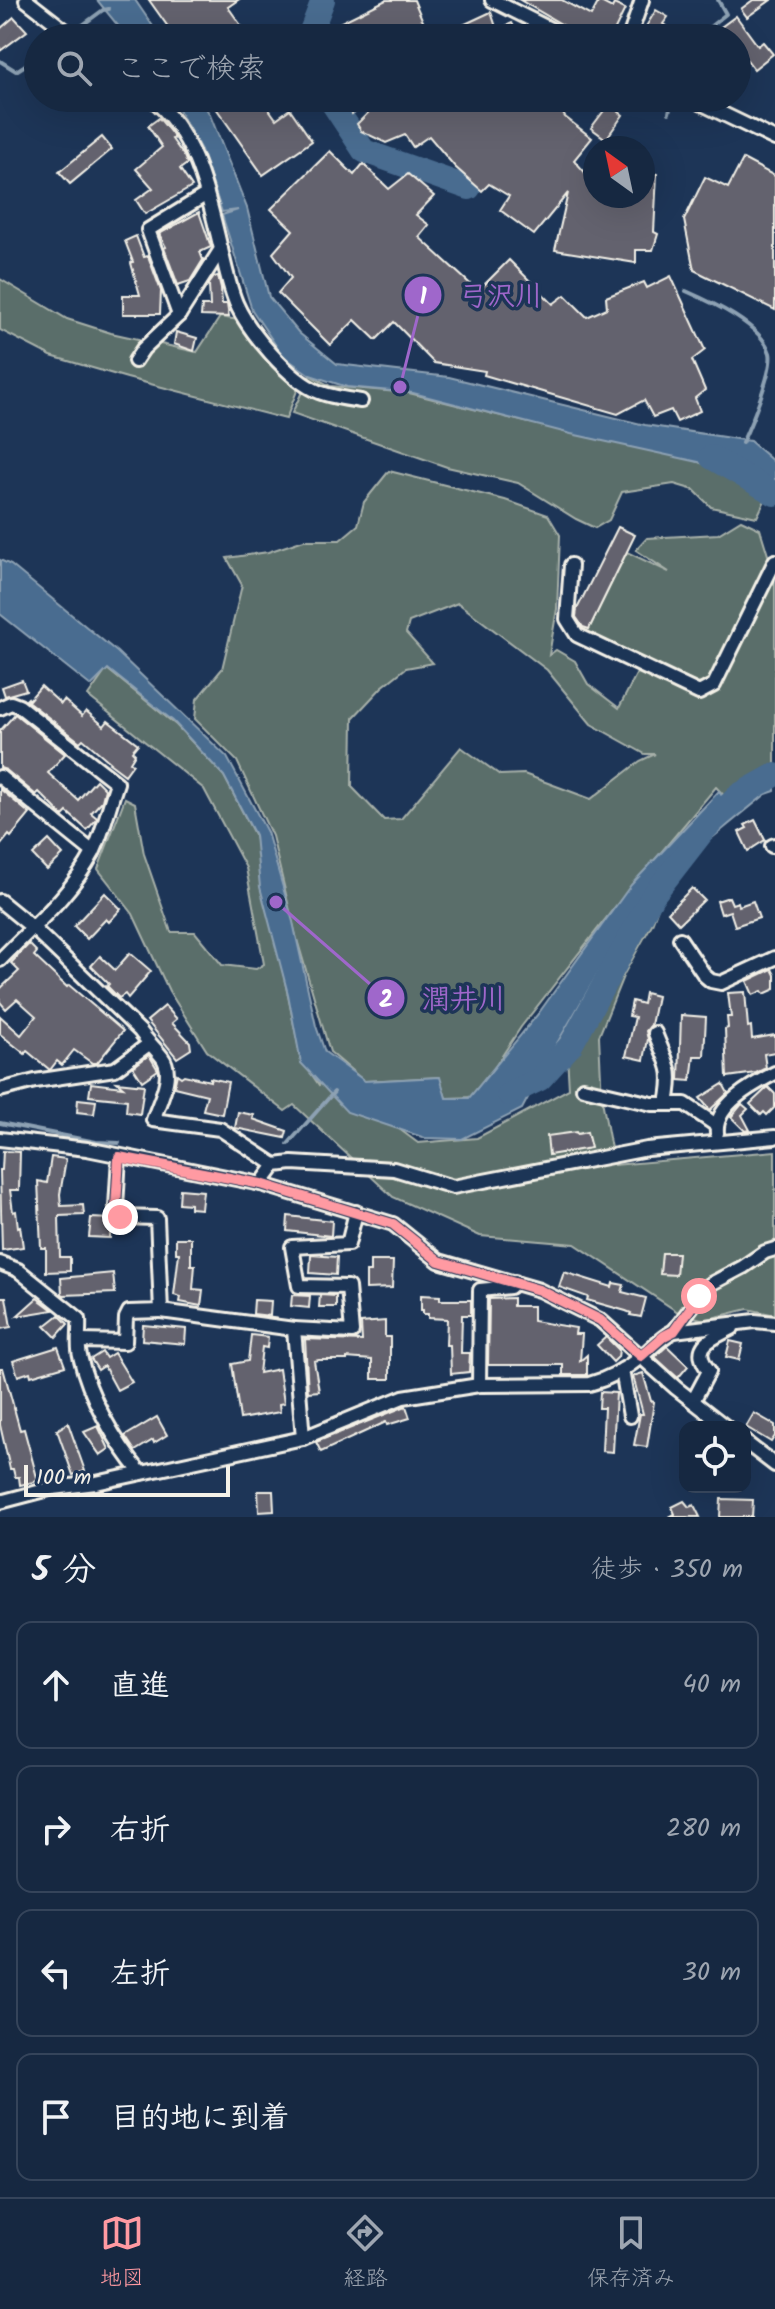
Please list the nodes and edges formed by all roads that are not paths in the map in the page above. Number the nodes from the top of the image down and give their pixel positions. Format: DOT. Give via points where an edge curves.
graph roads {
  1 [pos="26,0"];
  2 [pos="492,0"];
  3 [pos="642,0"];
  4 [pos="56,24"];
  5 [pos="540,24"];
  6 [pos="634,24"];
  7 [pos="165,112"];
  8 [pos="719,112"];
  9 [pos="775,139"];
  10 [pos="207,194"];
  11 [pos="221,249"];
  12 [pos="179,315"];
  13 [pos="135,361"];
  14 [pos="361,401"];
  15 [pos="775,561"];
  16 [pos="571,565"];
  17 [pos="0,708"];
  18 [pos="1,781"];
  19 [pos="93,852"];
  20 [pos="0,901"];
  21 [pos="32,927"];
  22 [pos="680,939"];
  23 [pos="775,958"];
  24 [pos="0,960"];
  25 [pos="655,1033"];
  26 [pos="149,1044"];
  27 [pos="775,1073"];
  28 [pos="583,1088"];
  29 [pos="0,1090"];
  30 [pos="667,1104"];
  31 [pos="716,1125"];
  32 [pos="775,1137"];
  33 [pos="0,1139"];
  34 [pos="718,1143"];
  35 [pos="119,1157"];
  36 [pos="275,1165"];
  37 [pos="261,1184"];
  38 [pos="356,1212"];
  39 [pos="775,1249"];
  40 [pos="0,1263"];
  41 [pos="515,1282"];
  42 [pos="161,1311"];
  43 [pos="740,1323"];
  44 [pos="775,1323"];
  45 [pos="294,1329"];
  46 [pos="674,1331"];
  47 [pos="80,1341"];
  48 [pos="641,1356"];
  49 [pos="622,1370"];
  50 [pos="479,1385"];
  51 [pos="693,1401"];
  52 [pos="630,1416"];
  53 [pos="718,1421"];
  54 [pos="303,1438"];
  55 [pos="751,1447"];
  56 [pos="775,1465"];
  57 [pos="141,1473"];
  58 [pos="0,1502"];
  1 -- 4 [label="street"];
  2 -- 5 [label="street"];
  3 -- 6 [label="street"];
  7 -- 10 [label="street" via="193,153"];
  8 -- 9 [label="street"];
  10 -- 11 [label="street"];
  10 -- 12 [label="street" via="148,230"];
  11 -- 12 [label="street"];
  11 -- 14 [label="street" via="241,313 279,361 320,393"];
  12 -- 13 [label="street"];
  15 -- 16 [label="street" via="714,685 699,693 577,635 567,619"];
  17 -- 19 [label="street" via="19,706 117,783"];
  18 -- 19 [label="street"];
  19 -- 21 [label="street" via="71,888"];
  20 -- 21 [label="street"];
  21 -- 24 [label="street"];
  21 -- 26 [label="street"];
  22 -- 23 [label="street" via="711,981 721,983"];
  25 -- 30 [label="street" via="672,1079"];
  26 -- 29 [label="street" via="115,1069"];
  26 -- 36 [label="street" via="169,1073 153,1120 220,1129"];
  27 -- 31 [label="street" via="744,1090"];
  28 -- 30 [label="street"];
  30 -- 31 [label="street" via="685,1104"];
  31 -- 34 [label="street"];
  32 -- 34 [label="street"];
  33 -- 35 [label="street"];
  34 -- 36 [label="street" via="647,1149 453,1187 394,1169"];
  35 -- 37 [label="street"];
  35 -- 42 [label="street" via="120,1217 157,1218"];
  36 -- 37 [label="street"];
  37 -- 38 [label="street"];
  38 -- 41 [label="street" via="393,1224 439,1261"];
  38 -- 45 [label="street" via="348,1244 292,1247 299,1286 348,1287 352,1332"];
  39 -- 46 [label="street" via="707,1286"];
  40 -- 47 [label="street" via="18,1270 79,1319"];
  41 -- 48 [label="street" via="600,1320"];
  41 -- 50 [label="street" via="480,1290"];
  42 -- 45 [label="street"];
  42 -- 47 [label="street" via="129,1312 125,1342"];
  43 -- 44 [label="street"];
  43 -- 46 [label="street"];
  43 -- 51 [label="street" via="706,1342 702,1362 709,1371"];
  45 -- 54 [label="street"];
  46 -- 48 [label="street"];
  47 -- 57 [label="street" via="79,1354 102,1415"];
  48 -- 49 [label="street"];
  48 -- 51 [label="street"];
  49 -- 50 [label="street" via="589,1384"];
  49 -- 52 [label="street"];
  50 -- 54 [label="street" via="403,1397"];
  51 -- 53 [label="street"];
  54 -- 57 [label="street"];
  55 -- 56 [label="street"];
  57 -- 58 [label="street"];
}
